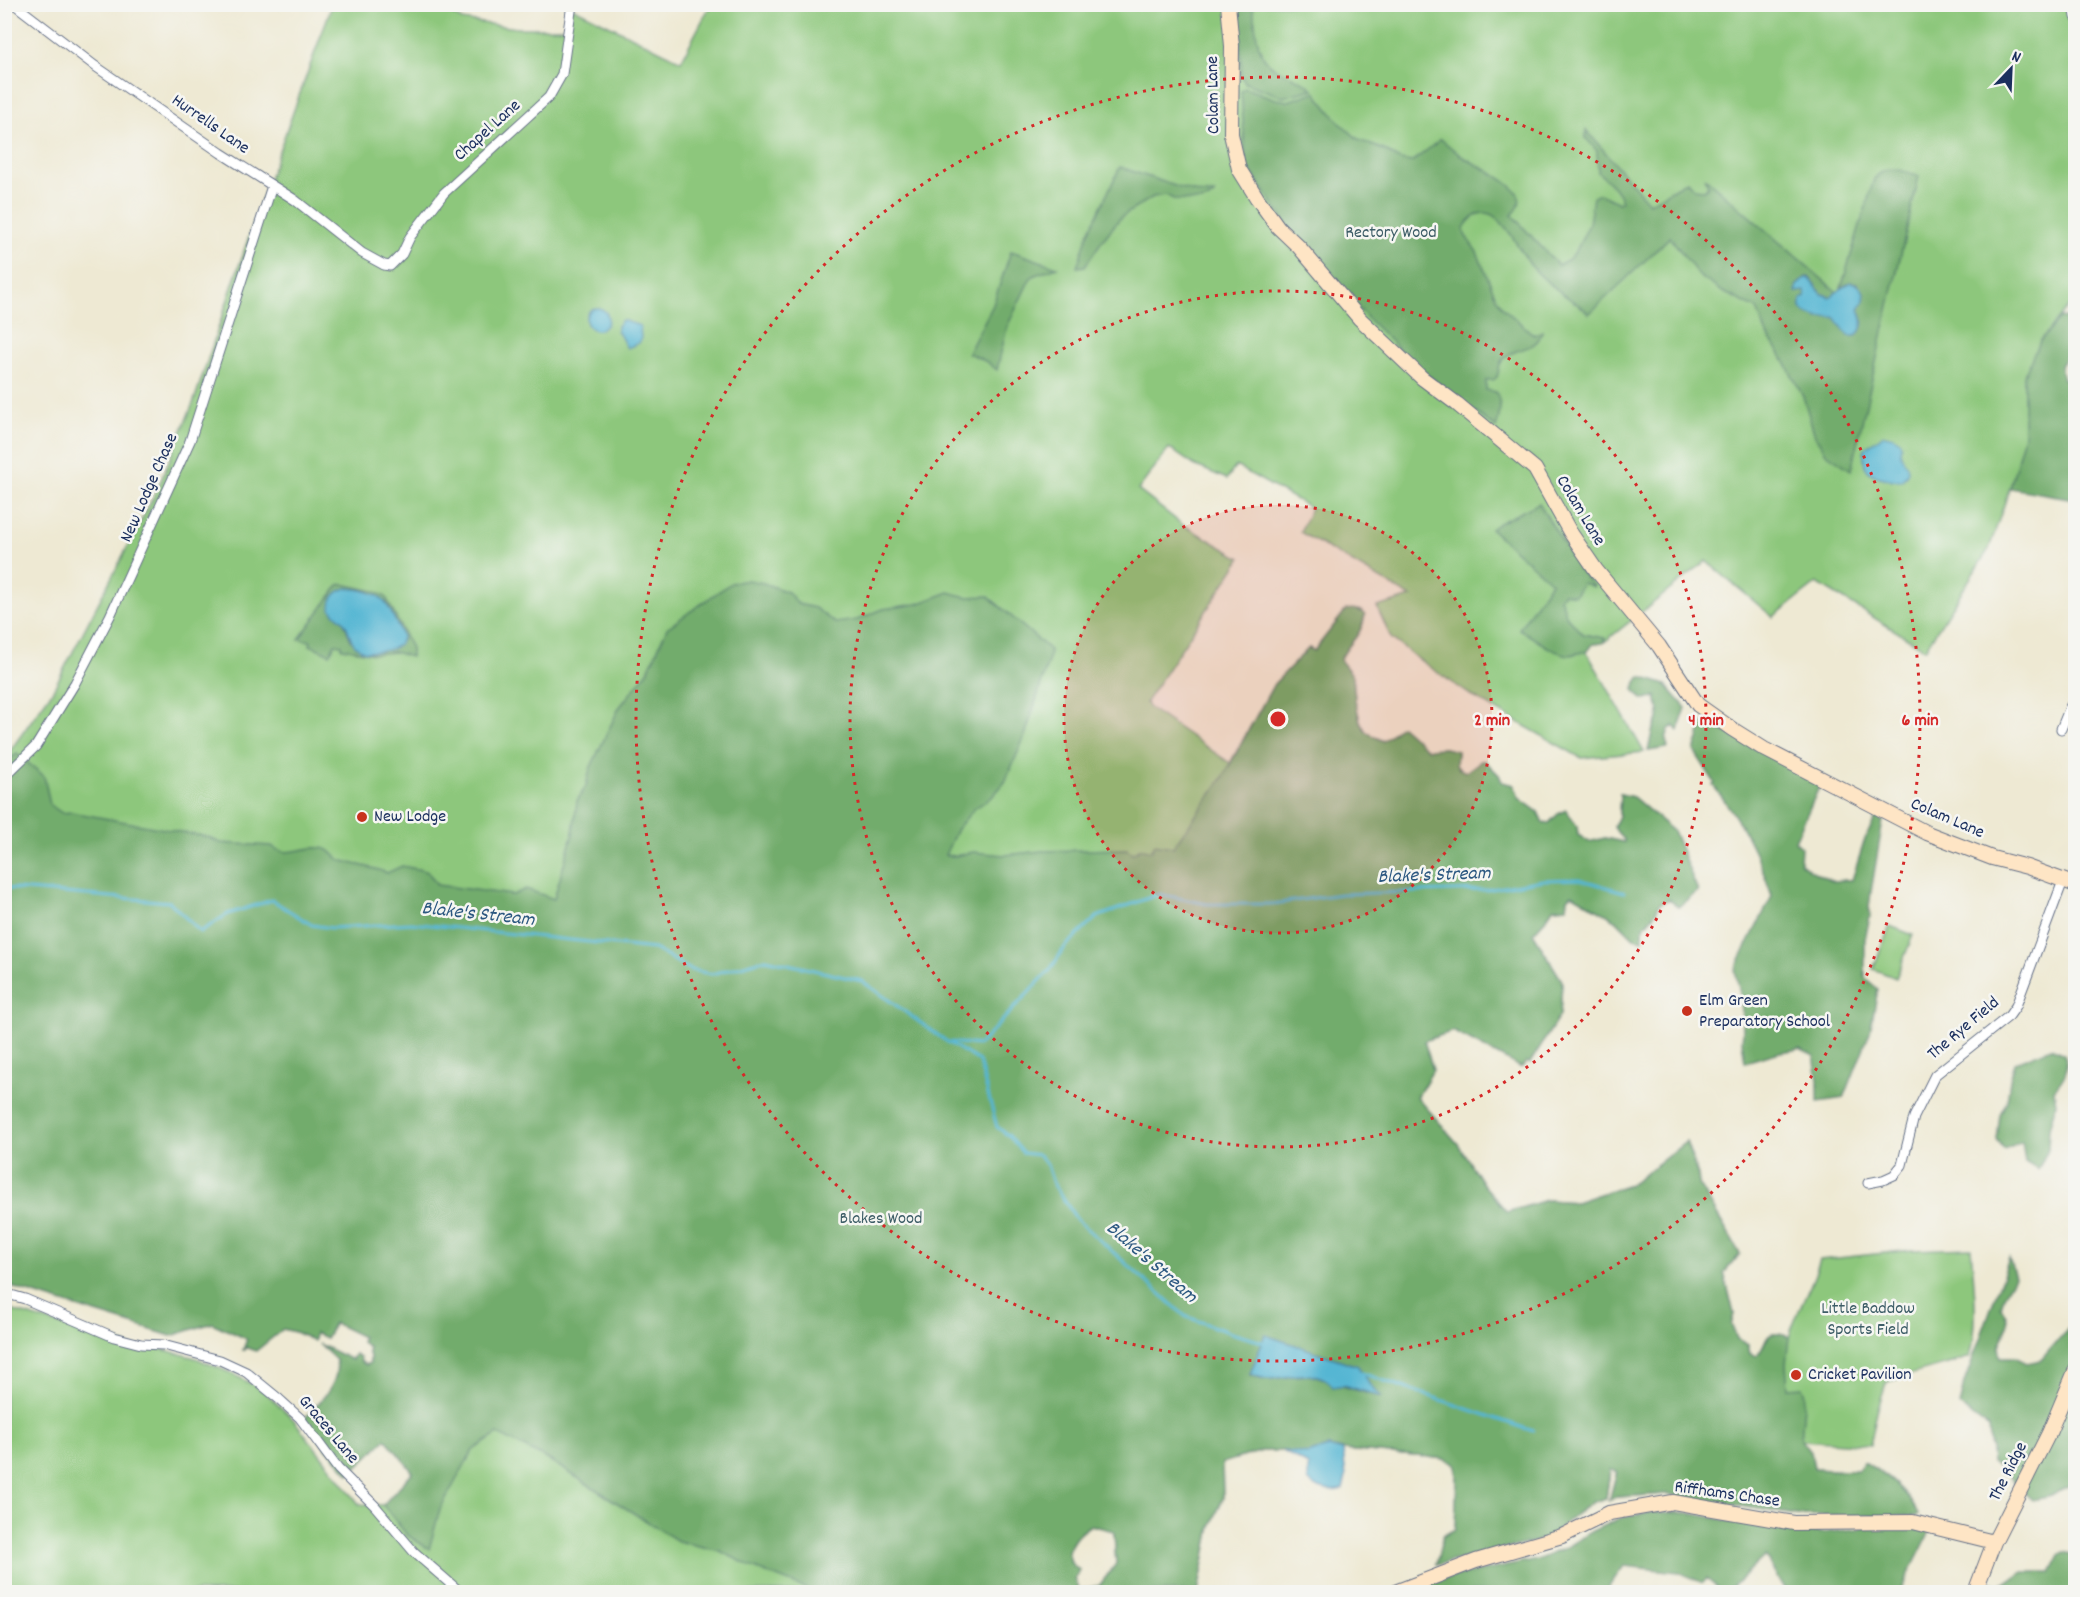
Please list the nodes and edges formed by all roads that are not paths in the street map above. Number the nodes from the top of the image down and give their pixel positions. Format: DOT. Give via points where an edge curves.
graph roads {
  1 [pos="14,4"];
  2 [pos="572,4"];
  3 [pos="1228,4"];
  4 [pos="2074,4"];
  5 [pos="2076,17"];
  6 [pos="272,186"];
  7 [pos="390,266"];
  8 [pos="2076,698"];
  9 [pos="2061,729"];
  10 [pos="4,777"];
  11 [pos="2069,883"];
  12 [pos="1868,1183"];
  13 [pos="4,1293"];
  14 [pos="2076,1369"];
  15 [pos="1994,1542"];
  16 [pos="460,1593"];
  17 [pos="1395,1593"];
  18 [pos="1975,1593"];
  1 -- 6 [label="street, Hurrells Lane" via="96,66"];
  2 -- 7 [label="street, Chapel Lane" via="562,74 549,97 444,193 410,237 402,255"];
  3 -- 11 [label="street, Colam Lane" via="1232,46 1231,134 1239,169 1257,198 1360,319 1422,378 1535,469 1596,570 1659,646 1698,705 1764,749 1927,833"];
  4 -- 5 [label="street"];
  6 -- 7 [label="street, Hurrells Lane" via="362,253"];
  6 -- 10 [label="street, New Lodge Chase" via="190,441 171,484 75,683 36,746"];
  8 -- 9 [label="street"];
  11 -- 12 [label="street, The Rye Field" via="2016,1006 2009,1016 1935,1075 1914,1117 1902,1165 1894,1175"];
  13 -- 16 [label="street, Graces Lane" via="114,1337 220,1360 246,1372 300,1418 339,1469 414,1552"];
  14 -- 15 [label="street, The Ridge" via="2049,1433"];
  15 -- 17 [label="street, Riffhams Chase" via="1913,1522 1794,1523 1673,1502 1609,1513 1562,1536 1476,1561"];
  15 -- 18 [label="street, The Ridge"];
}
